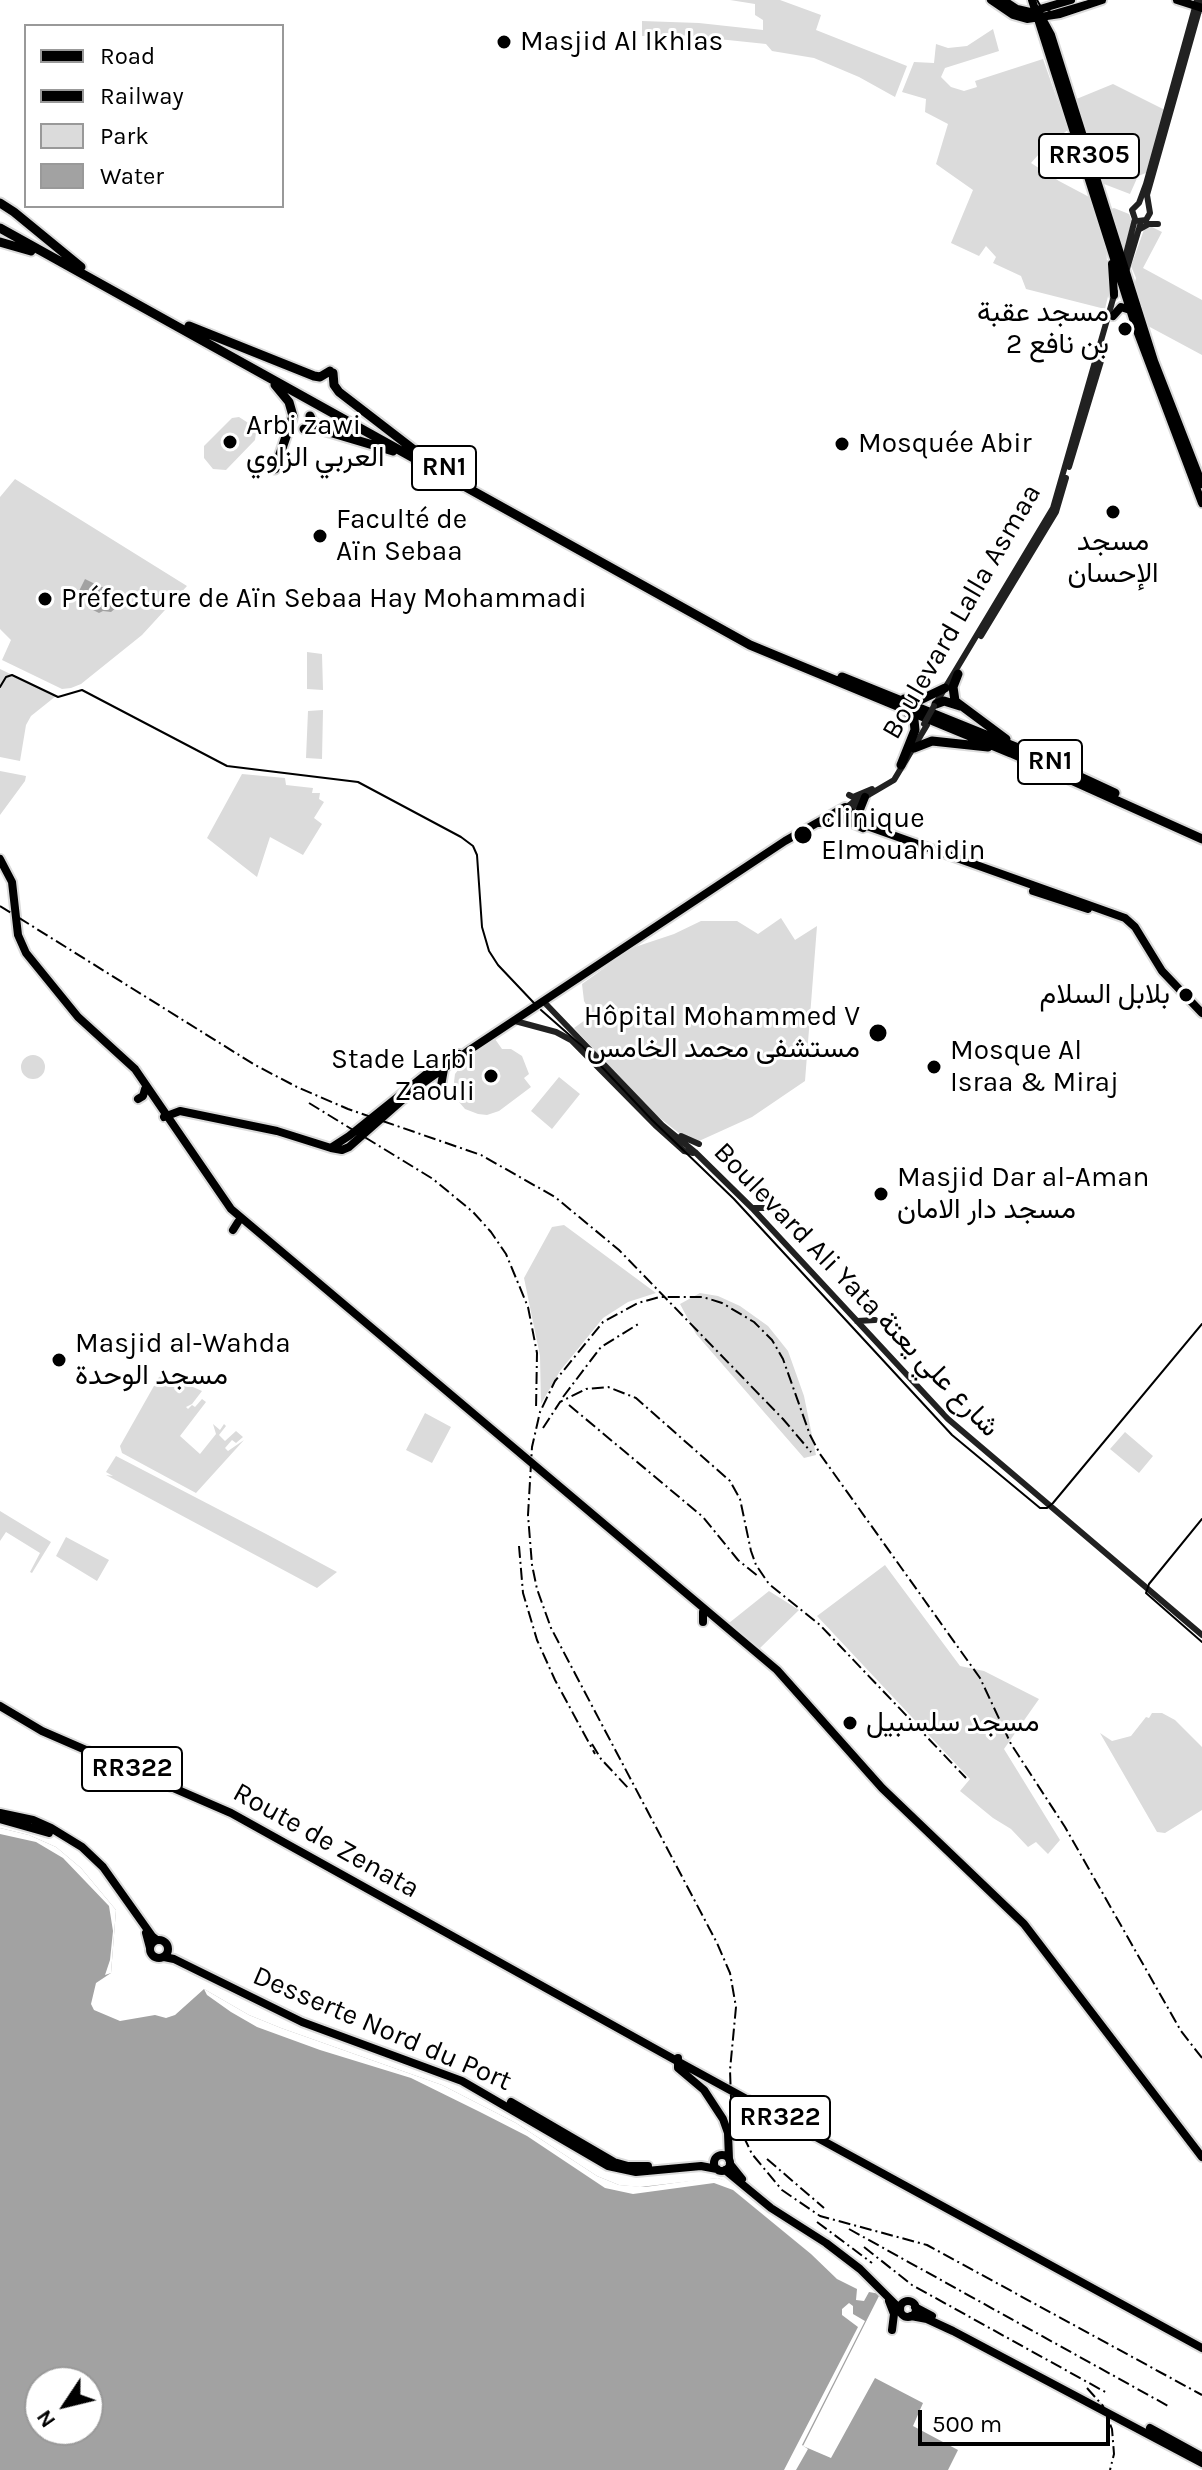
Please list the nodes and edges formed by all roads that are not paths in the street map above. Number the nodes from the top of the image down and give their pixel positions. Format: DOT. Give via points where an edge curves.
graph roads {
  1 [pos="991,0"];
  2 [pos="1003,0"];
  3 [pos="1032,0"];
  4 [pos="1071,0"];
  5 [pos="1102,0"];
  6 [pos="1177,0"];
  7 [pos="1199,4"];
  8 [pos="1017,9"];
  9 [pos="1060,14"];
  10 [pos="1037,17"];
  11 [pos="1049,29"];
  12 [pos="0,202"];
  13 [pos="1139,203"];
  14 [pos="1147,205"];
  15 [pos="1138,220"];
  16 [pos="1158,224"];
  17 [pos="0,226"];
  18 [pos="1138,232"];
  19 [pos="0,242"];
  20 [pos="1119,248"];
  21 [pos="85,273"];
  22 [pos="1121,280"];
  23 [pos="1130,311"];
  24 [pos="1113,316"];
  25 [pos="189,326"];
  26 [pos="201,339"];
  27 [pos="312,401"];
  28 [pos="332,412"];
  29 [pos="306,421"];
  30 [pos="420,458"];
  31 [pos="275,469"];
  32 [pos="1202,484"];
  33 [pos="1202,503"];
  34 [pos="958,674"];
  35 [pos="947,689"];
  36 [pos="894,701"];
  37 [pos="937,705"];
  38 [pos="960,706"];
  39 [pos="924,728"];
  40 [pos="932,741"];
  41 [pos="914,748"];
  42 [pos="1015,750"];
  43 [pos="901,765"];
  44 [pos="872,789"];
  45 [pos="849,795"];
  46 [pos="865,797"];
  47 [pos="846,813"];
  48 [pos="867,826"];
  49 [pos="1200,836"];
  50 [pos="0,859"];
  51 [pos="0,866"];
  52 [pos="544,1002"];
  53 [pos="1202,1013"];
  54 [pos="1202,1020"];
  55 [pos="515,1021"];
  56 [pos="471,1049"];
  57 [pos="444,1069"];
  58 [pos="441,1086"];
  59 [pos="145,1089"];
  60 [pos="138,1099"];
  61 [pos="165,1116"];
  62 [pos="657,1120"];
  63 [pos="699,1144"];
  64 [pos="331,1148"];
  65 [pos="690,1151"];
  66 [pos="752,1208"];
  67 [pos="231,1212"];
  68 [pos="765,1222"];
  69 [pos="857,1321"];
  70 [pos="873,1338"];
  71 [pos="1066,1522"];
  72 [pos="1202,1635"];
  73 [pos="0,1706"];
  74 [pos="0,1816"];
  75 [pos="157,1940"];
  76 [pos="150,1948"];
  77 [pos="166,1954"];
  78 [pos="624,2030"];
  79 [pos="679,2062"];
  80 [pos="793,2103"];
  81 [pos="776,2111"];
  82 [pos="1201,2155"];
  83 [pos="723,2163"];
  84 [pos="938,2202"];
  85 [pos="886,2293"];
  86 [pos="903,2306"];
  87 [pos="913,2312"];
  88 [pos="892,2330"];
  89 [pos="1202,2346"];
  90 [pos="1104,2406"];
  91 [pos="1202,2457"];
  92 [pos="1202,2463"];
  1 -- 10 [label="main road" via="1013,15"];
  2 -- 8 [label="main road"];
  3 -- 8 [label="main road"];
  3 -- 10 [label="main road, RR305"];
  4 -- 10 [label="main road"];
  5 -- 9 [label="main road"];
  6 -- 7 [label="main road"];
  7 -- 13 [label="main road"];
  7 -- 14 [label="main road"];
  8 -- 10 [label="main road"];
  9 -- 10 [label="main road"];
  9 -- 11 [label="main road"];
  10 -- 11 [label="main road, RR305"];
  10 -- 20 [label="main road, RR305"];
  11 -- 20 [label="main road, RR305"];
  12 -- 21 [label="highway"];
  13 -- 14 [label="main road"];
  13 -- 15 [label="main road" via="1132,210"];
  14 -- 15 [label="main road" via="1149,217"];
  15 -- 18 [label="main road"];
  15 -- 20 [label="main road"];
  16 -- 18 [label="main road"];
  17 -- 21 [label="highway, RN1"];
  18 -- 22 [label="main road"];
  19 -- 21 [label="highway"];
  20 -- 22 [label="main road, RR305"];
  20 -- 22 [label="main road"];
  21 -- 25 [label="highway, RN1"];
  21 -- 26 [label="highway, RN1"];
  22 -- 23 [label="main road, RR305"];
  22 -- 24 [label="main road, Boulevard Lalla Asmaa"];
  22 -- 32 [label="main road, RR305"];
  22 -- 35 [label="main road, Boulevard Lalla Asmaa" via="1053,508"];
  23 -- 24 [label="main road" via="1121,307"];
  23 -- 33 [label="main road, RR305"];
  24 -- 34 [label="main road, Boulevard Lalla Asmaa" via="1056,512"];
  25 -- 30 [label="highway, RN1"];
  25 -- 30 [label="highway" via="316,376 332,372 340,394"];
  26 -- 27 [label="highway, RN1"];
  26 -- 31 [label="highway" via="272,383 289,402 292,421"];
  27 -- 28 [label="highway, RN1"];
  27 -- 29 [label="highway" via="293,403 297,417"];
  28 -- 29 [label="highway" via="339,420 335,429"];
  28 -- 30 [label="highway, RN1"];
  29 -- 30 [label="highway"];
  30 -- 36 [label="highway, RN1" via="743,636"];
  34 -- 35 [label="main road, Boulevard Lalla Asmaa"];
  34 -- 38 [label="highway" via="953,693"];
  35 -- 36 [label="highway" via="920,700"];
  35 -- 37 [label="main road, Boulevard Lalla Asmaa"];
  36 -- 42 [label="highway, RN1"];
  36 -- 43 [label="highway" via="915,722"];
  37 -- 38 [label="highway"];
  37 -- 39 [label="main road, Boulevard Lalla Asmaa, bridge"];
  38 -- 42 [label="highway"];
  39 -- 40 [label="highway"];
  39 -- 41 [label="main road, Boulevard Lalla Asmaa"];
  39 -- 43 [label="main road, Boulevard Lalla Asmaa"];
  40 -- 41 [label="highway"];
  40 -- 42 [label="highway"];
  41 -- 46 [label="main road, Boulevard Lalla Asmaa" via="894,780"];
  42 -- 49 [label="highway, RN1"];
  43 -- 44 [label="main road, Boulevard Lalla Asmaa"];
  44 -- 45 [label="main road"];
  44 -- 47 [label="main road, Boulevard Lalla Asmaa"];
  46 -- 47 [label="main road, Boulevard Lalla Asmaa"];
  46 -- 48 [label="main road" via="859,812"];
  47 -- 48 [label="main road"];
  47 -- 52 [label="main road" via="815,824"];
  47 -- 54 [label="main road" via="971,869 1126,923 1160,976"];
  48 -- 53 [label="main road" via="1125,918 1162,971"];
  50 -- 61 [label="main road" via="12,882 17,931 26,953 80,1019 132,1065"];
  51 -- 59 [label="main road" via="9,885 13,933 21,953 76,1022 123,1061"];
  52 -- 55 [label="main road"];
  52 -- 62 [label="main road, Boulevard Ali Yata شارع علي يعتة"];
  55 -- 56 [label="main road"];
  55 -- 65 [label="main road, Boulevard Ali Yata شارع علي يعتة" via="571,1040"];
  56 -- 57 [label="main road"];
  56 -- 64 [label="main road" via="435,1067"];
  57 -- 58 [label="main road"];
  57 -- 64 [label="main road" via="349,1147"];
  59 -- 60 [label="main road"];
  59 -- 61 [label="main road"];
  61 -- 64 [label="main road" via="180,1111"];
  61 -- 67 [label="main road"];
  62 -- 63 [label="main road"];
  62 -- 65 [label="main road, Boulevard Ali Yata شارع علي يعتة"];
  65 -- 66 [label="main road, Boulevard Ali Yata شارع علي يعتة"];
  65 -- 71 [label="main road, Boulevard Ali Yata شارع علي يعتة" via="946,1422"];
  66 -- 68 [label="main road, Boulevard Ali Yata شارع علي يعتة"];
  66 -- 68 [label="main road" via="767,1209"];
  67 -- 82 [label="main road" via="777,1670 882,1788 1029,1929"];
  67 -- 82 [label="main road" via="236,1226 781,1680 883,1794 1020,1926"];
  68 -- 69 [label="main road, Boulevard Ali Yata شارع علي يعتة"];
  69 -- 70 [label="main road, Boulevard Ali Yata شارع علي يعتة"];
  69 -- 70 [label="main road" via="875,1321"];
  70 -- 71 [label="main road, Boulevard Ali Yata شارع علي يعتة" via="949,1420"];
  71 -- 72 [label="main road, Boulevard Ali Yata شارع علي يعتة"];
  73 -- 78 [label="main road, Route de Zenata / RR322" via="42,1731 231,1813"];
  74 -- 75 [label="main road" via="33,1820 82,1847"];
  74 -- 76 [label="main road" via="44,1831 87,1858 148,1936"];
  75 -- 76 [label="main road"];
  75 -- 77 [label="main road" via="165,1942"];
  76 -- 77 [label="main road" via="154,1957"];
  77 -- 83 [label="main road, Desserte Nord du Port" via="302,2022 462,2081 608,2166 636,2172"];
  78 -- 79 [label="main road, RR322"];
  78 -- 79 [label="main road, RR322"];
  79 -- 81 [label="main road, RR322"];
  79 -- 83 [label="main road" via="719,2111 729,2140"];
  79 -- 84 [label="main road, RR322"];
  80 -- 81 [label="main road"];
  81 -- 84 [label="main road, RR322"];
  83 -- 85 [label="main road" via="771,2208 833,2248"];
  83 -- 86 [label="main road" via="773,2205 839,2248"];
  84 -- 89 [label="main road, RR322"];
  85 -- 86 [label="main road"];
  85 -- 88 [label="main road" via="894,2314"];
  86 -- 87 [label="main road" via="912,2303"];
  86 -- 87 [label="main road" via="904,2316"];
  87 -- 90 [label="main road"];
  90 -- 91 [label="main road"];
  90 -- 92 [label="main road"];
}
